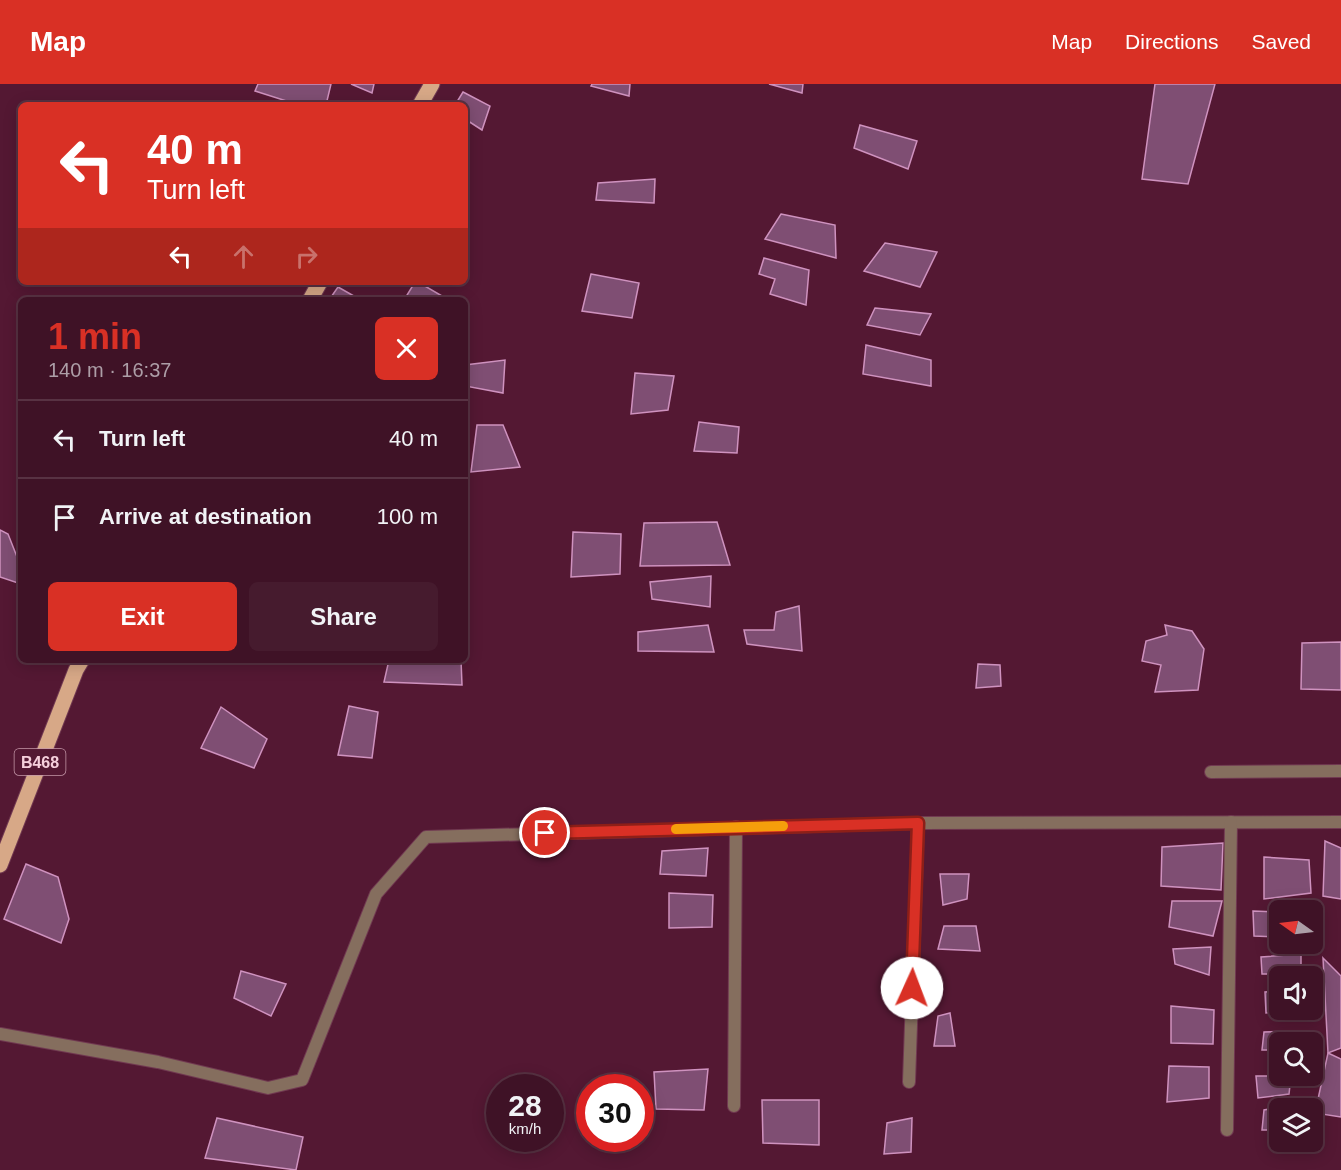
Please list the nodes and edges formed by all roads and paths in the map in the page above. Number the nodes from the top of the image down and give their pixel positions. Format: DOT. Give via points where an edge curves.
graph roads {
  1 [pos="432,84"];
  2 [pos="422,102"];
  3 [pos="80,663"];
  4 [pos="1341,771"];
  5 [pos="1211,772"];
  6 [pos="1231,822"];
  7 [pos="1341,822"];
  8 [pos="918,823"];
  9 [pos="736,827"];
  10 [pos="0,865"];
  11 [pos="0,1034"];
  12 [pos="909,1082"];
  13 [pos="734,1106"];
  14 [pos="1227,1130"];
  1 -- 2 [label="main road"];
  3 -- 10 [label="main road, B468"];
  4 -- 5 [label="street"];
  6 -- 7 [label="street"];
  6 -- 8 [label="street"];
  6 -- 14 [label="street"];
  8 -- 9 [label="street"];
  8 -- 12 [label="street"];
  9 -- 11 [label="street" via="426,837 376,894 302,1080 268,1088 158,1062"];
  9 -- 13 [label="street"];
}
